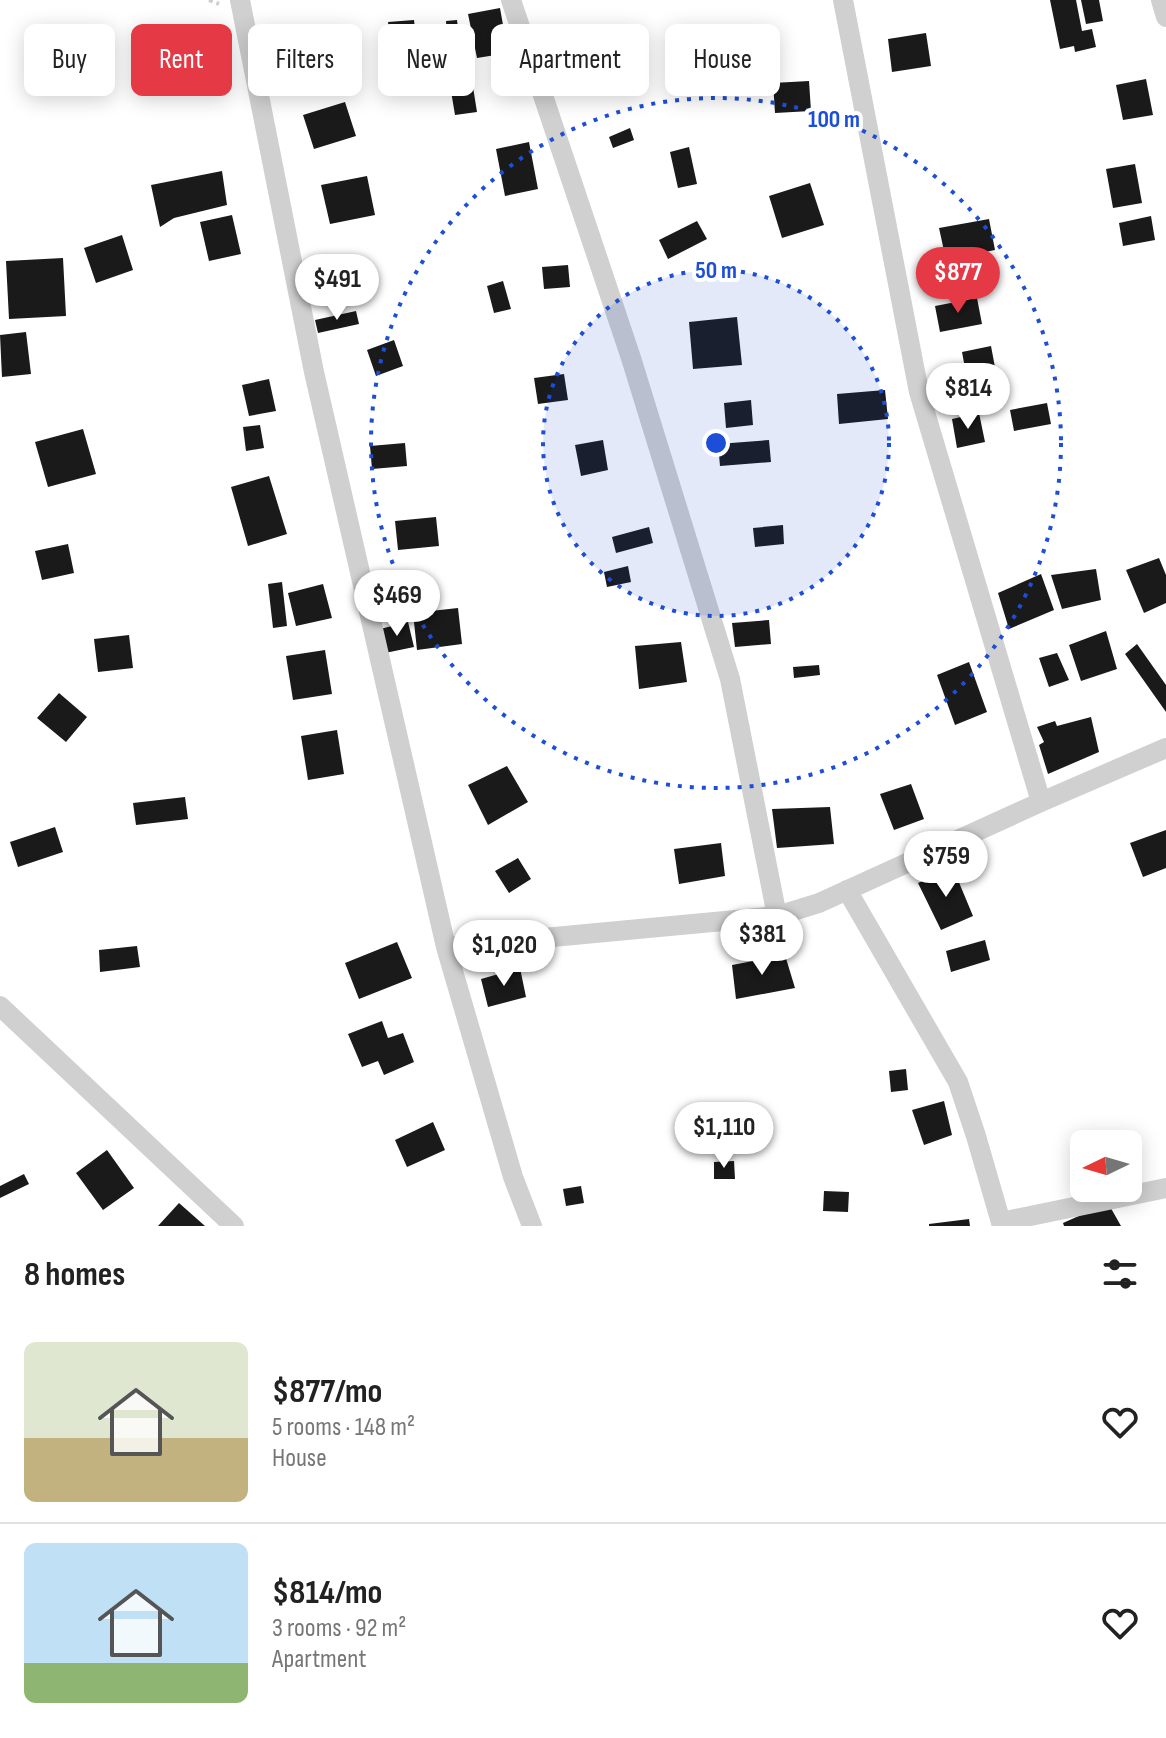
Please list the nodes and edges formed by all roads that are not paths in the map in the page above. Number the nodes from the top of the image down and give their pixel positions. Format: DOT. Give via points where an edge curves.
graph roads {
  1 [pos="240,0"];
  2 [pos="511,0"];
  3 [pos="843,0"];
  4 [pos="1161,0"];
  5 [pos="1166,17"];
  6 [pos="1166,748"];
  7 [pos="1041,802"];
  8 [pos="847,890"];
  9 [pos="777,916"];
  10 [pos="446,947"];
  11 [pos="0,1006"];
  12 [pos="1166,1188"];
  13 [pos="1001,1224"];
  14 [pos="234,1226"];
  15 [pos="532,1226"];
  1 -- 10 [label="street" via="314,372"];
  2 -- 9 [label="street" via="631,358 730,679"];
  3 -- 7 [label="street" via="919,392"];
  4 -- 5 [label="street"];
  6 -- 7 [label="street"];
  7 -- 8 [label="street"];
  8 -- 9 [label="street"];
  8 -- 13 [label="street" via="958,1082"];
  9 -- 10 [label="street"];
  10 -- 15 [label="street"];
  11 -- 14 [label="street"];
  12 -- 13 [label="street"];
}
